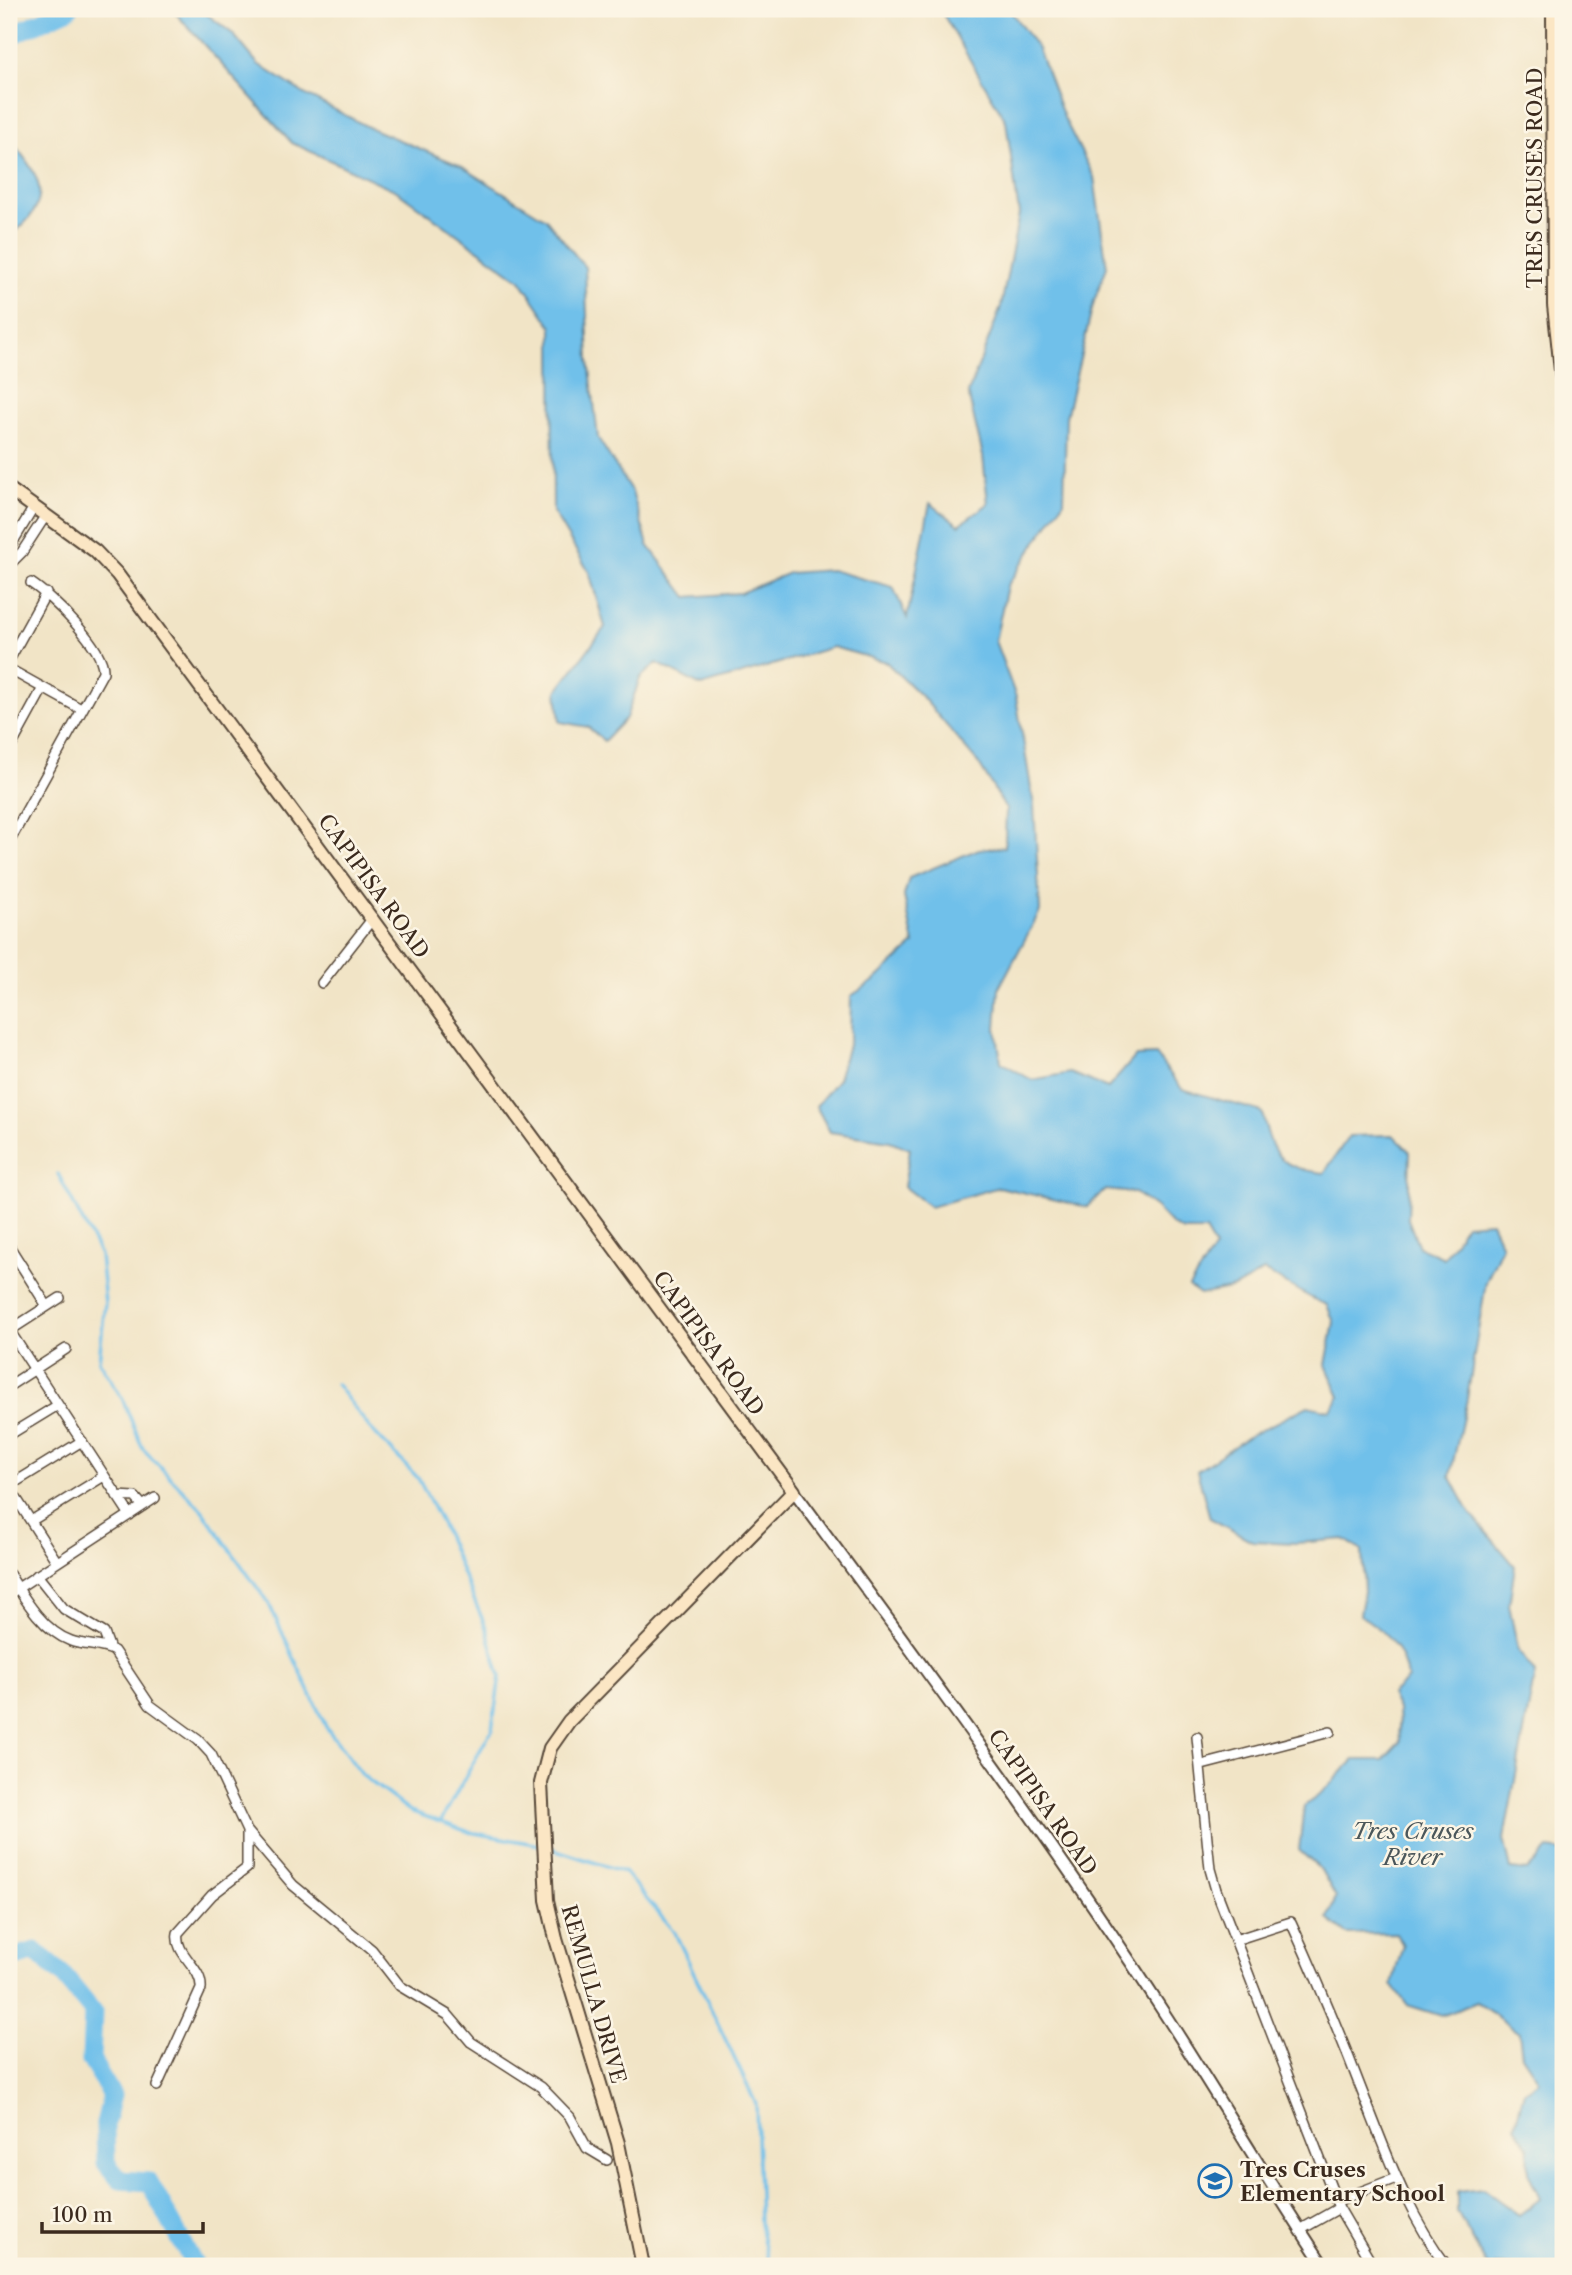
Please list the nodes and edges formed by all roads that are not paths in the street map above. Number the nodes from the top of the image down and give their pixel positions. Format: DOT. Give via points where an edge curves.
graph roads {
  1 [pos="1553,9"];
  2 [pos="1563,389"];
  3 [pos="9,488"];
  4 [pos="34,507"];
  5 [pos="46,515"];
  6 [pos="9,554"];
  7 [pos="9,565"];
  8 [pos="31,583"];
  9 [pos="46,593"];
  10 [pos="9,660"];
  11 [pos="9,668"];
  12 [pos="43,688"];
  13 [pos="81,709"];
  14 [pos="9,750"];
  15 [pos="9,842"];
  16 [pos="373,918"];
  17 [pos="322,983"];
  18 [pos="9,1246"];
  19 [pos="60,1298"];
  20 [pos="47,1306"];
  21 [pos="9,1331"];
  22 [pos="66,1349"];
  23 [pos="34,1370"];
  24 [pos="9,1386"];
  25 [pos="58,1405"];
  26 [pos="9,1435"];
  27 [pos="82,1441"];
  28 [pos="104,1476"];
  29 [pos="9,1487"];
  30 [pos="794,1491"];
  31 [pos="117,1496"];
  32 [pos="155,1499"];
  33 [pos="143,1506"];
  34 [pos="130,1515"];
  35 [pos="31,1521"];
  36 [pos="57,1562"];
  37 [pos="9,1574"];
  38 [pos="37,1575"];
  39 [pos="18,1588"];
  40 [pos="9,1594"];
  41 [pos="110,1649"];
  42 [pos="1330,1732"];
  43 [pos="1198,1737"];
  44 [pos="1202,1765"];
  45 [pos="247,1831"];
  46 [pos="1235,1940"];
  47 [pos="157,2086"];
  48 [pos="607,2160"];
  49 [pos="1396,2178"];
  50 [pos="1338,2205"];
  51 [pos="1300,2230"];
  52 [pos="642,2266"];
  53 [pos="1324,2266"];
  54 [pos="1373,2266"];
  55 [pos="1447,2266"];
  1 -- 2 [label="main road, TRES CRUSES ROAD" via="1554,305"];
  3 -- 4 [label="main road, CAPIPISA ROAD"];
  4 -- 5 [label="main road, CAPIPISA ROAD"];
  4 -- 6 [label="street"];
  5 -- 7 [label="street"];
  5 -- 16 [label="main road, CAPIPISA ROAD" via="95,551 117,574"];
  8 -- 9 [label="street"];
  9 -- 10 [label="street"];
  9 -- 13 [label="street" via="103,666"];
  11 -- 12 [label="street"];
  12 -- 13 [label="street"];
  12 -- 14 [label="street"];
  13 -- 15 [label="street"];
  16 -- 17 [label="street"];
  16 -- 30 [label="main road, CAPIPISA ROAD"];
  18 -- 20 [label="street"];
  19 -- 20 [label="street"];
  20 -- 21 [label="street"];
  21 -- 23 [label="street"];
  22 -- 23 [label="street"];
  23 -- 24 [label="street"];
  23 -- 25 [label="street"];
  25 -- 26 [label="street"];
  25 -- 27 [label="street"];
  27 -- 28 [label="street"];
  27 -- 29 [label="street"];
  28 -- 31 [label="street"];
  28 -- 35 [label="street"];
  29 -- 35 [label="street"];
  30 -- 51 [label="street, CAPIPISA ROAD" via="1066,1867"];
  30 -- 52 [label="main road, REMULLA DRIVE" via="569,1721 547,1755 540,1795 550,1920 618,2143"];
  31 -- 33 [label="street" via="135,1497"];
  31 -- 34 [label="street"];
  32 -- 33 [label="street"];
  33 -- 34 [label="street"];
  34 -- 36 [label="street"];
  35 -- 36 [label="street"];
  36 -- 38 [label="street"];
  37 -- 39 [label="street"];
  38 -- 39 [label="street"];
  38 -- 41 [label="street" via="64,1609 99,1628"];
  39 -- 40 [label="street"];
  39 -- 41 [label="street" via="39,1616 67,1639"];
  41 -- 45 [label="street" via="150,1705 211,1754"];
  42 -- 44 [label="street"];
  43 -- 44 [label="street"];
  44 -- 46 [label="street" via="1210,1869"];
  45 -- 47 [label="street" via="247,1868 212,1895 178,1933 179,1946 199,1976 201,1989"];
  45 -- 48 [label="street" via="293,1885 372,1950 400,1986 448,2015 471,2042 541,2087 570,2117 587,2148"];
  46 -- 49 [label="street" via="1291,1922 1323,1990"];
  46 -- 50 [label="street"];
  49 -- 50 [label="street"];
  49 -- 55 [label="street" via="1420,2229"];
  50 -- 51 [label="street"];
  50 -- 54 [label="street"];
  51 -- 53 [label="street, CAPIPISA ROAD"];
}
